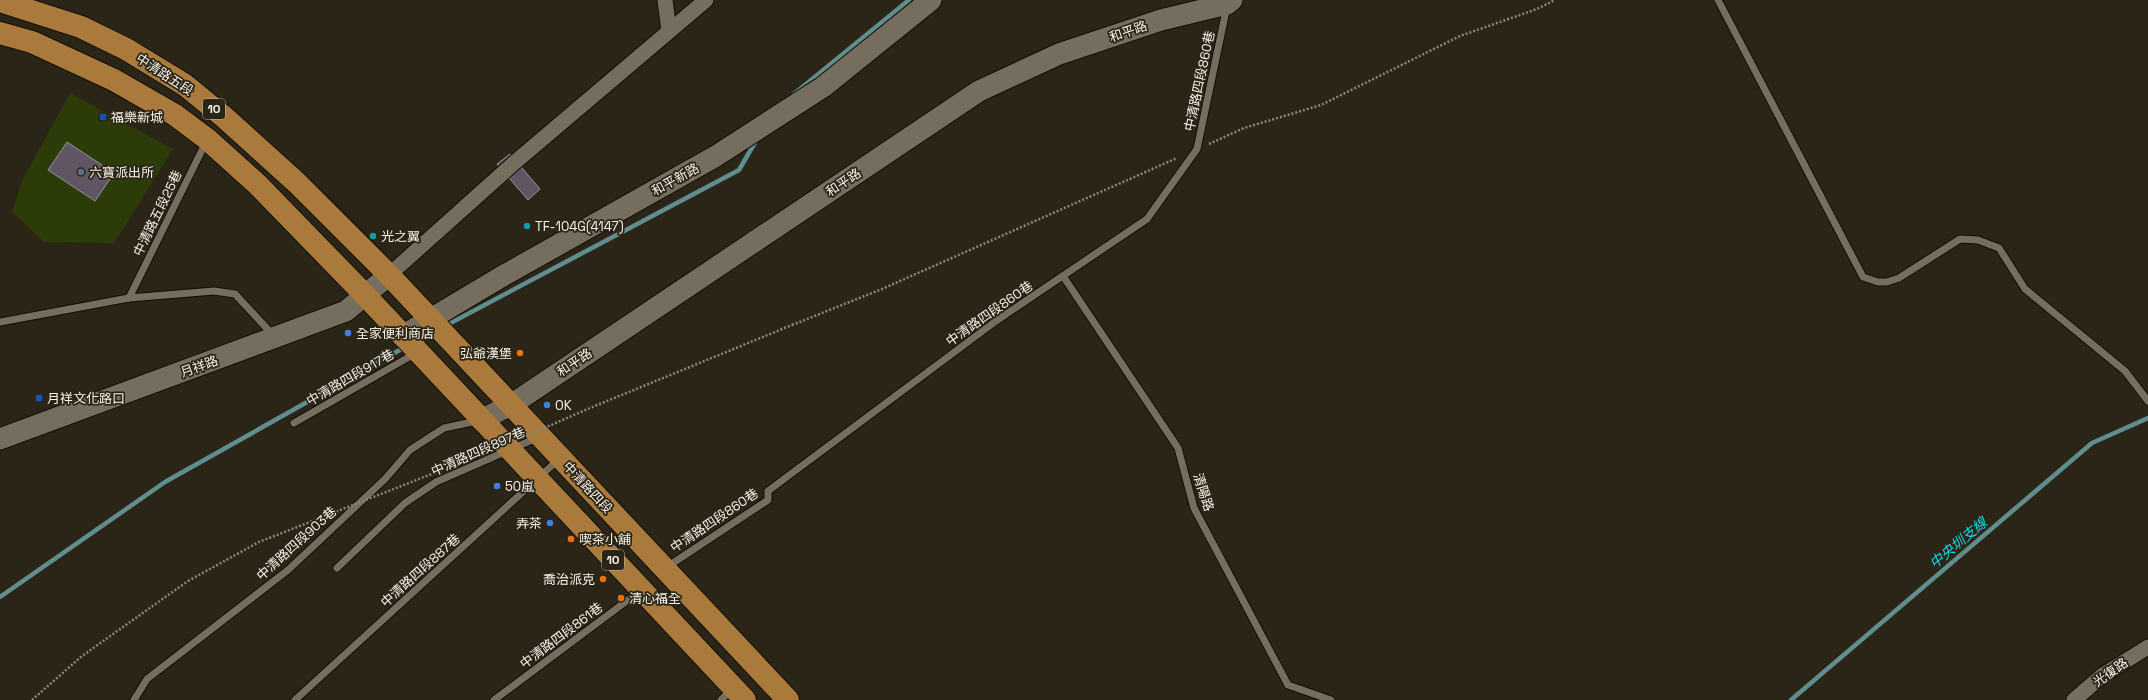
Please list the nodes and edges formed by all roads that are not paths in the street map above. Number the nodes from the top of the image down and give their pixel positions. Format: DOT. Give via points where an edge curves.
graph roads {
  1 [pos="665,0"];
  2 [pos="706,0"];
  3 [pos="931,0"];
  4 [pos="1718,0"];
  5 [pos="0,1"];
  6 [pos="1230,2"];
  7 [pos="669,32"];
  8 [pos="0,33"];
  9 [pos="207,139"];
  10 [pos="389,275"];
  11 [pos="1063,276"];
  12 [pos="365,295"];
  13 [pos="129,298"];
  14 [pos="0,322"];
  15 [pos="437,326"];
  16 [pos="276,338"];
  17 [pos="410,344"];
  18 [pos="2148,401"];
  19 [pos="511,405"];
  20 [pos="482,420"];
  21 [pos="294,423"];
  22 [pos="541,437"];
  23 [pos="0,438"];
  24 [pos="509,450"];
  25 [pos="561,458"];
  26 [pos="538,480"];
  27 [pos="337,568"];
  28 [pos="664,568"];
  29 [pos="642,590"];
  30 [pos="727,635"];
  31 [pos="2148,647"];
  32 [pos="704,657"];
  33 [pos="733,696"];
  34 [pos="134,700"];
  35 [pos="295,700"];
  36 [pos="494,700"];
  37 [pos="788,700"];
  38 [pos="1331,700"];
  39 [pos="2074,700"];
  1 -- 7 [label="street"];
  2 -- 7 [label="street"];
  3 -- 15 [label="street, 和平新路" via="823,87 716,156"];
  4 -- 18 [label="lane" via="1863,277 1878,282 1899,278 1960,239 1978,240 1999,248 2025,289 2126,371"];
  5 -- 10 [label="main road, 中清路五段 / 10" via="81,27 126,49 185,85 297,183"];
  6 -- 11 [label="lane, 中清路四段860巷" via="1197,149 1147,219"];
  6 -- 19 [label="street, 和平路" via="1161,20 1059,54 979,91"];
  7 -- 10 [label="street" via="520,158"];
  8 -- 9 [label="main road, 10" via="32,42 100,73 175,115"];
  9 -- 12 [label="main road, 10" via="257,184"];
  9 -- 13 [label="lane, 中清路五段25巷"];
  10 -- 12 [label="street, 月祥路"];
  10 -- 15 [label="main road, 中清路四段 / 10"];
  11 -- 28 [label="lane, 中清路四段860巷" via="996,321 768,491 768,500"];
  11 -- 38 [label="lane, 清陽路" via="1178,448 1194,508 1288,685"];
  12 -- 16 [label="street, 月祥路" via="346,311"];
  12 -- 17 [label="main road, 10"];
  13 -- 14 [label="lane"];
  13 -- 16 [label="lane" via="214,291 235,294"];
  15 -- 17 [label="street, 和平新路"];
  15 -- 19 [label="main road, 中清路四段 / 10"];
  16 -- 23 [label="street, 月祥路"];
  17 -- 20 [label="main road, 10"];
  17 -- 21 [label="lane, 中清路四段917巷"];
  19 -- 20 [label="street, 和平路"];
  19 -- 22 [label="main road, 中清路四段 / 10"];
  20 -- 24 [label="main road, 10"];
  20 -- 34 [label="lane, 中清路四段903巷" via="444,428 410,450 384,479 288,570 147,679"];
  22 -- 24 [label="lane, 中清路四段897巷"];
  22 -- 25 [label="main road, 中清路四段 / 10"];
  24 -- 26 [label="main road, 10"];
  24 -- 27 [label="lane, 中清路四段897巷" via="436,482 405,504"];
  25 -- 26 [label="lane, 中清路四段887巷"];
  25 -- 28 [label="main road, 中清路四段 / 10"];
  26 -- 29 [label="main road, 10"];
  26 -- 35 [label="lane, 中清路四段887巷"];
  28 -- 30 [label="main road, 中清路四段 / 10"];
  29 -- 32 [label="main road, 10"];
  29 -- 36 [label="lane, 中清路四段861巷"];
  30 -- 32 [label="main road"];
  30 -- 37 [label="main road, 中清路四段 / 10"];
  31 -- 39 [label="street, 光復路" via="2103,674"];
  32 -- 33 [label="main road, 10"];
}
